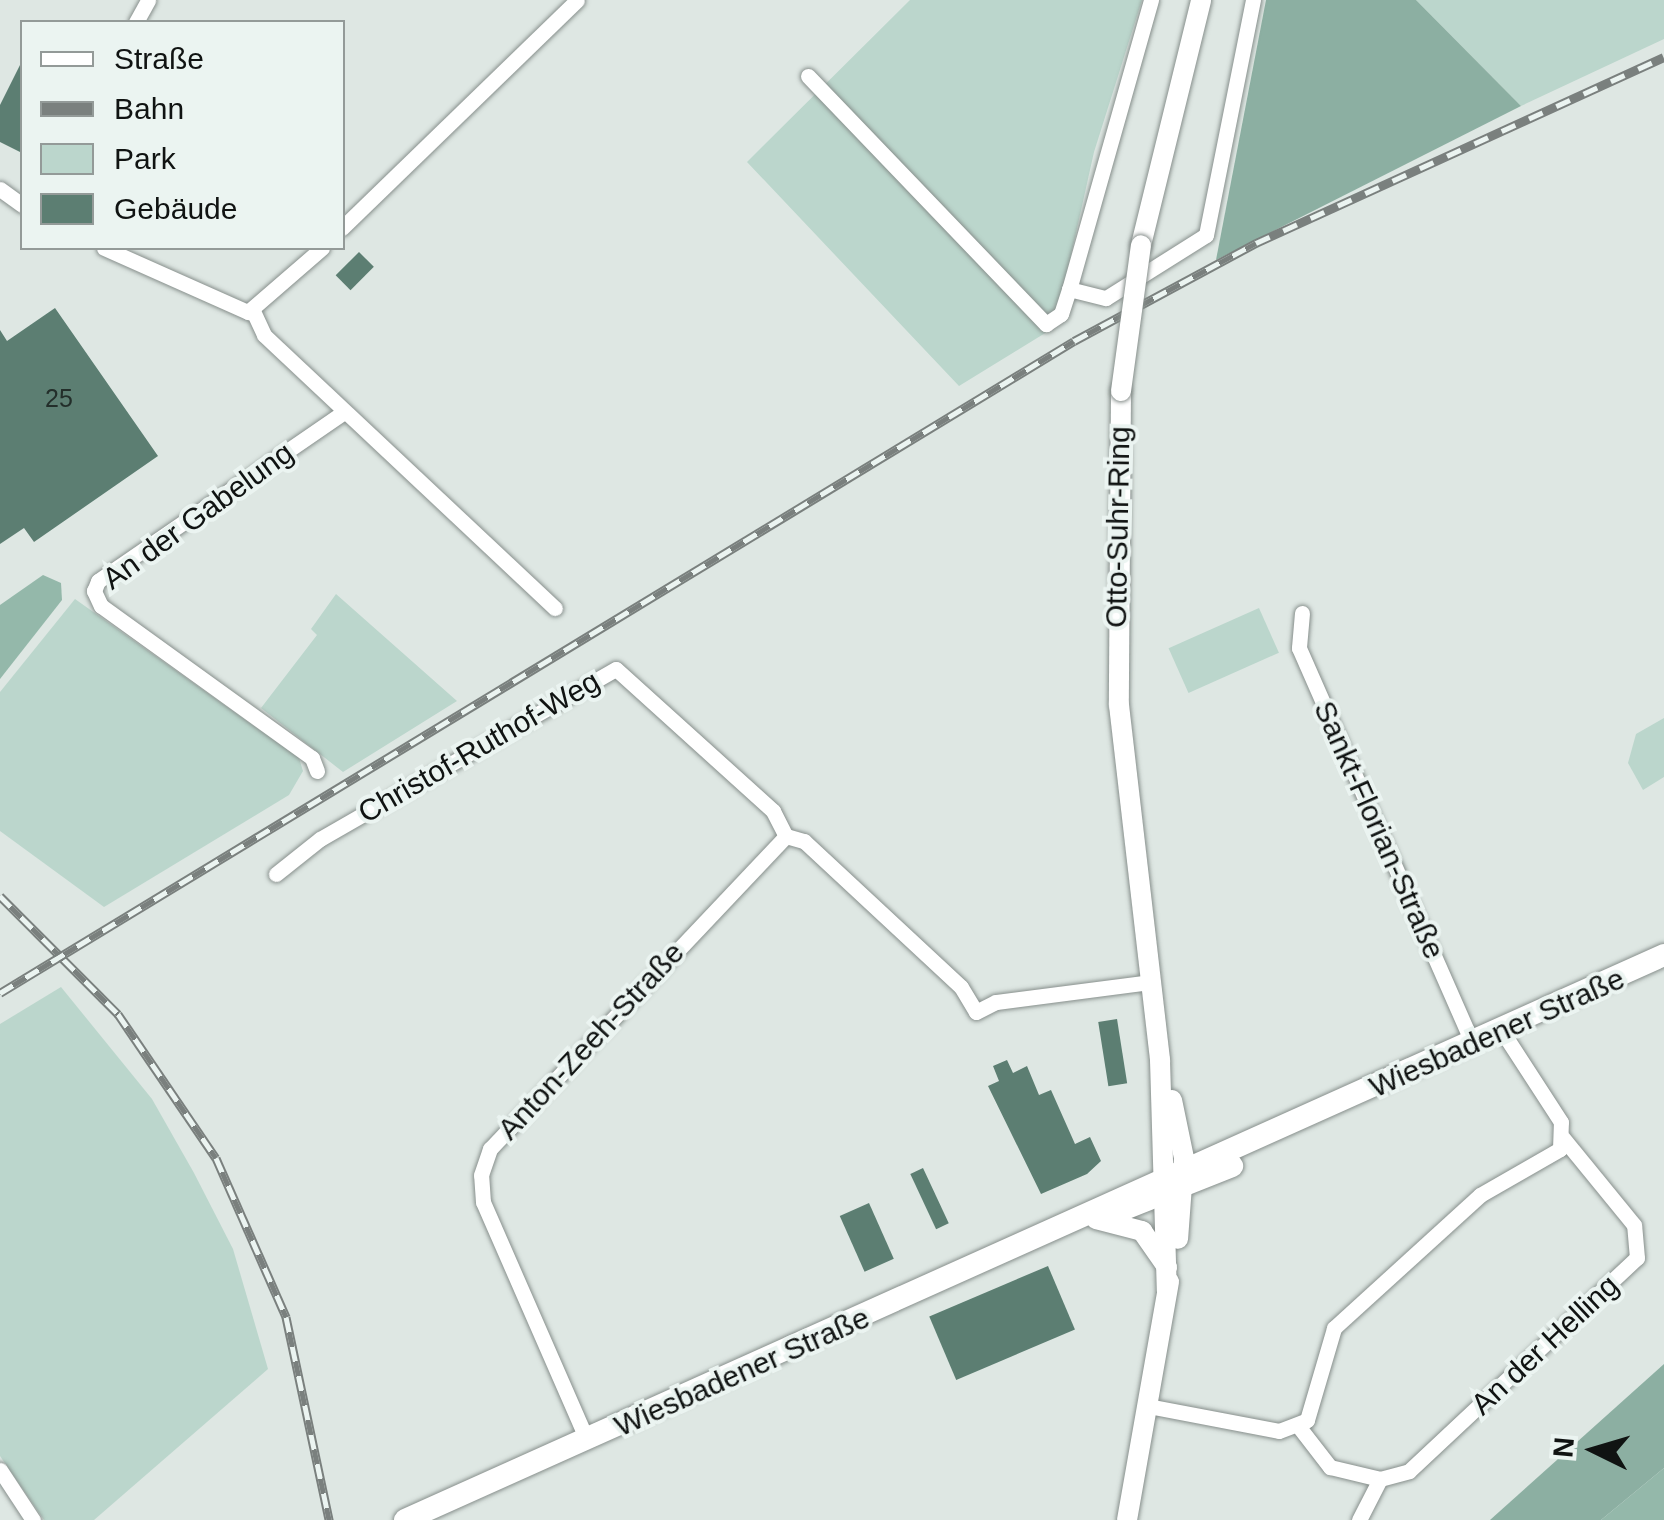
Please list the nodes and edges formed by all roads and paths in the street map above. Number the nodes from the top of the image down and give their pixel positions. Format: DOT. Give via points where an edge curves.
graph roads {
  1 [pos="577,0"];
  2 [pos="1150,0"];
  3 [pos="1201,0"];
  4 [pos="1254,0"];
  5 [pos="808,76"];
  6 [pos="345,225"];
  7 [pos="108,250"];
  8 [pos="320,250"];
  9 [pos="1069,289"];
  10 [pos="253,311"];
  11 [pos="344,412"];
  12 [pos="555,608"];
  13 [pos="1302,612"];
  14 [pos="317,772"];
  15 [pos="786,836"];
  16 [pos="276,874"];
  17 [pos="1664,955"];
  18 [pos="1150,982"];
  19 [pos="1502,1031"];
  20 [pos="1474,1044"];
  21 [pos="1160,1060"];
  22 [pos="1179,1124"];
  23 [pos="1274,1134"];
  24 [pos="1563,1138"];
  25 [pos="1234,1151"];
  26 [pos="1176,1180"];
  27 [pos="1088,1220"];
  28 [pos="1167,1269"];
  29 [pos="1168,1291"];
  30 [pos="1148,1406"];
  31 [pos="1299,1427"];
  32 [pos="587,1440"];
  33 [pos="0,1470"];
  34 [pos="1380,1479"];
  35 [pos="33,1520"];
  36 [pos="405,1520"];
  37 [pos="1127,1520"];
  38 [pos="1359,1520"];
  1 -- 6 [label="street"];
  2 -- 9 [label="street"];
  3 -- 18 [label="street, Otto-Suhr-Ring, bridge" via="1141,245 1121,391 1119,705"];
  4 -- 9 [label="street" via="1206,235 1106,298"];
  5 -- 9 [label="street" via="1046,324 1062,314"];
  7 -- 10 [label="street" via="226,308"];
  8 -- 10 [label="street"];
  10 -- 11 [label="street" via="264,335"];
  11 -- 12 [label="street"];
  11 -- 14 [label="street, An der Gabelung" via="98,581 94,591 102,606 312,758"];
  13 -- 20 [label="street, Sankt-Florian-Straße" via="1300,648"];
  15 -- 16 [label="street, Christof-Ruthof-Weg" via="773,811 616,668 320,839"];
  15 -- 18 [label="street, Christof-Ruthof-Weg" via="817,853 961,987 976,1012 996,1002"];
  15 -- 32 [label="street, Anton-Zeeh-Straße" via="485,1162 483,1202"];
  17 -- 19 [label="main road, Wiesbadener Straße"];
  18 -- 21 [label="street, Otto-Suhr-Ring"];
  19 -- 20 [label="main road, Wiesbadener Straße"];
  19 -- 24 [label="street, An der Helling"];
  20 -- 23 [label="main road, Wiesbadener Straße"];
  21 -- 22 [label="street, Otto-Suhr-Ring"];
  21 -- 26 [label="street, Otto-Suhr-Ring"];
  22 -- 25 [label="street" via="1204,1144"];
  22 -- 26 [label="street, Otto-Suhr-Ring"];
  23 -- 25 [label="main road, Wiesbadener Straße"];
  23 -- 26 [label="main road, Wiesbadener Straße" via="1243,1161"];
  24 -- 31 [label="street" via="1554,1158 1480,1196 1334,1328 1313,1408"];
  24 -- 34 [label="street, An der Helling" via="1634,1226 1637,1258 1409,1471"];
  25 -- 26 [label="main road, Wiesbadener Straße"];
  26 -- 27 [label="main road, Wiesbadener Straße"];
  26 -- 28 [label="street"];
  26 -- 29 [label="street"];
  27 -- 28 [label="street" via="1142,1231"];
  27 -- 32 [label="main road, Wiesbadener Straße"];
  28 -- 29 [label="street"];
  29 -- 30 [label="street"];
  30 -- 31 [label="street" via="1278,1431"];
  30 -- 37 [label="street"];
  31 -- 34 [label="street" via="1330,1467"];
  32 -- 36 [label="main road, Wiesbadener Straße"];
  33 -- 35 [label="street"];
  34 -- 38 [label="street"];
}
